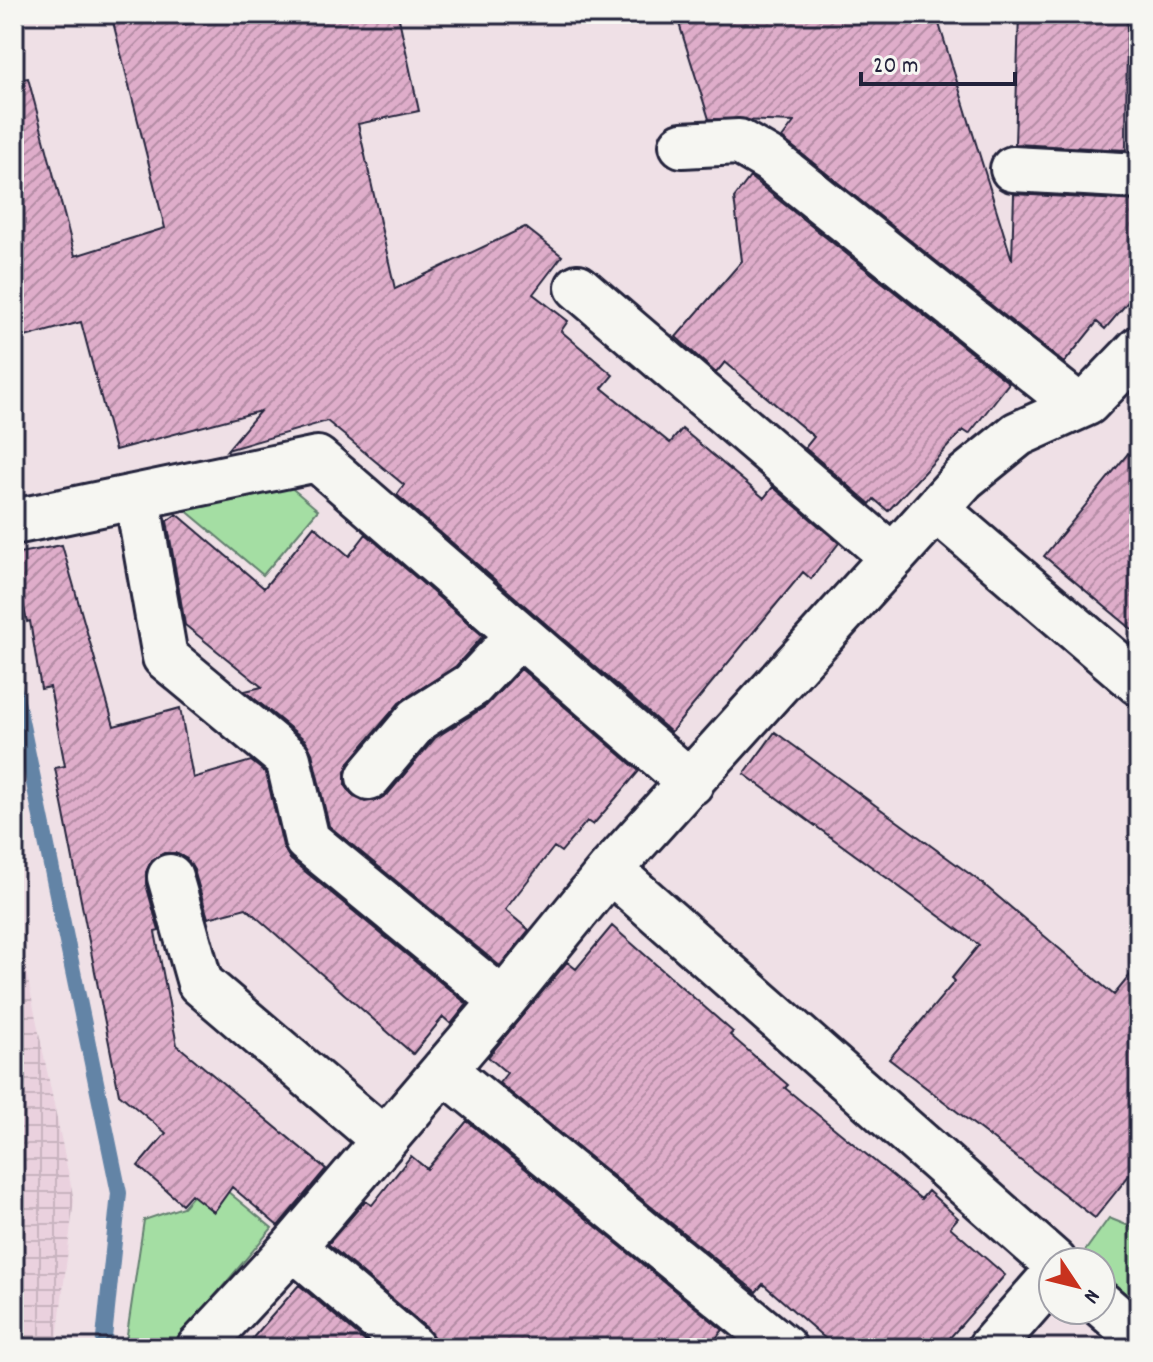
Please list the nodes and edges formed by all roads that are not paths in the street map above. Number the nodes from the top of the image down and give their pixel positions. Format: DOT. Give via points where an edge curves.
graph roads {
  1 [pos="682,145"];
  2 [pos="1013,169"];
  3 [pos="1139,176"];
  4 [pos="578,287"];
  5 [pos="1139,349"];
  6 [pos="1078,406"];
  7 [pos="137,497"];
  8 [pos="936,509"];
  9 [pos="14,522"];
  10 [pos="893,557"];
  11 [pos="519,635"];
  12 [pos="1139,683"];
  13 [pos="369,777"];
  14 [pos="691,783"];
  15 [pos="610,870"];
  16 [pos="170,877"];
  17 [pos="503,1001"];
  18 [pos="444,1070"];
  19 [pos="384,1140"];
  20 [pos="293,1247"];
  21 [pos="1037,1247"];
  22 [pos="1037,1294"];
  23 [pos="1117,1318"];
  24 [pos="1139,1337"];
  25 [pos="199,1348"];
  26 [pos="412,1348"];
  27 [pos="784,1348"];
  28 [pos="990,1348"];
  1 -- 6 [label="street" via="739,142 770,160"];
  2 -- 3 [label="street"];
  4 -- 10 [label="street"];
  5 -- 6 [label="street"];
  6 -- 8 [label="street" via="1018,434"];
  7 -- 9 [label="street"];
  7 -- 11 [label="street" via="317,459"];
  7 -- 17 [label="street" via="165,657 288,759 307,840"];
  8 -- 10 [label="street"];
  8 -- 12 [label="street"];
  10 -- 14 [label="street"];
  11 -- 13 [label="street" via="472,685 418,719"];
  11 -- 14 [label="street"];
  14 -- 15 [label="street"];
  15 -- 17 [label="street"];
  15 -- 21 [label="street"];
  16 -- 19 [label="street" via="200,983"];
  17 -- 18 [label="street"];
  18 -- 19 [label="street"];
  18 -- 27 [label="street"];
  19 -- 20 [label="street"];
  20 -- 25 [label="street"];
  20 -- 26 [label="street"];
  22 -- 28 [label="street"];
  23 -- 24 [label="street"];
}
